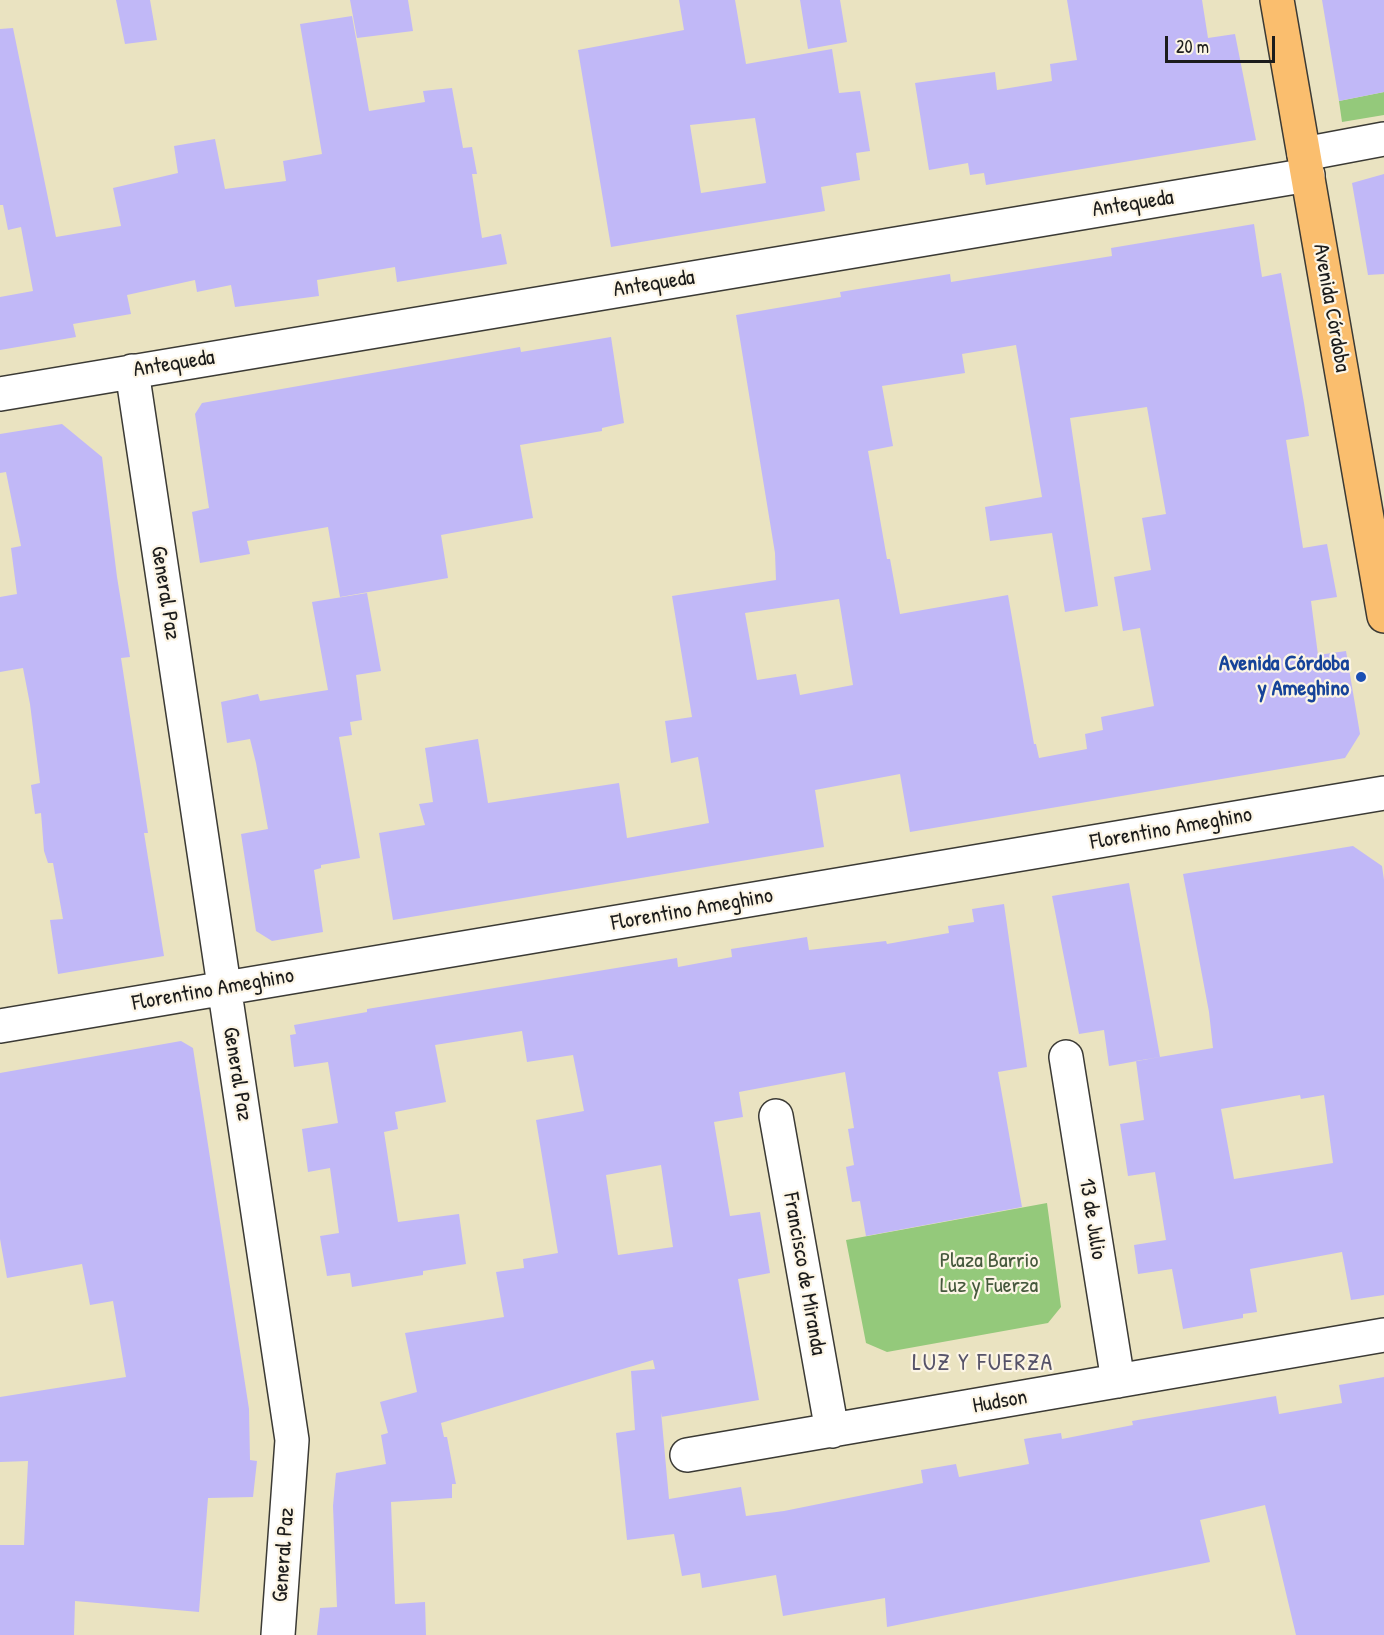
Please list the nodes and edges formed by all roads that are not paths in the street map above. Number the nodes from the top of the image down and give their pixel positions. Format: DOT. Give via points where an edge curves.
graph roads {
  1 [pos="1277,0"];
  2 [pos="1384,139"];
  3 [pos="1306,165"];
  4 [pos="132,372"];
  5 [pos="0,394"];
  6 [pos="1384,616"];
  7 [pos="1384,793"];
  8 [pos="225,988"];
  9 [pos="0,1026"];
  10 [pos="1066,1057"];
  11 [pos="776,1116"];
  12 [pos="1384,1335"];
  13 [pos="1118,1381"];
  14 [pos="832,1431"];
  15 [pos="687,1455"];
  16 [pos="278,1635"];
  1 -- 3 [label="main road, Avenida Córdoba"];
  2 -- 3 [label="street, Antequeda"];
  3 -- 4 [label="street, Antequeda"];
  3 -- 6 [label="main road, Avenida Córdoba"];
  4 -- 5 [label="street, Antequeda"];
  4 -- 8 [label="street, General Paz"];
  7 -- 8 [label="street, Florentino Ameghino"];
  8 -- 9 [label="street, Florentino Ameghino"];
  8 -- 16 [label="street, General Paz" via="292,1440"];
  10 -- 13 [label="street, 13 de Julio"];
  11 -- 14 [label="street, Francisco de Miranda"];
  12 -- 13 [label="street, Hudson"];
  13 -- 14 [label="street, Hudson"];
  14 -- 15 [label="street, Hudson"];
}
